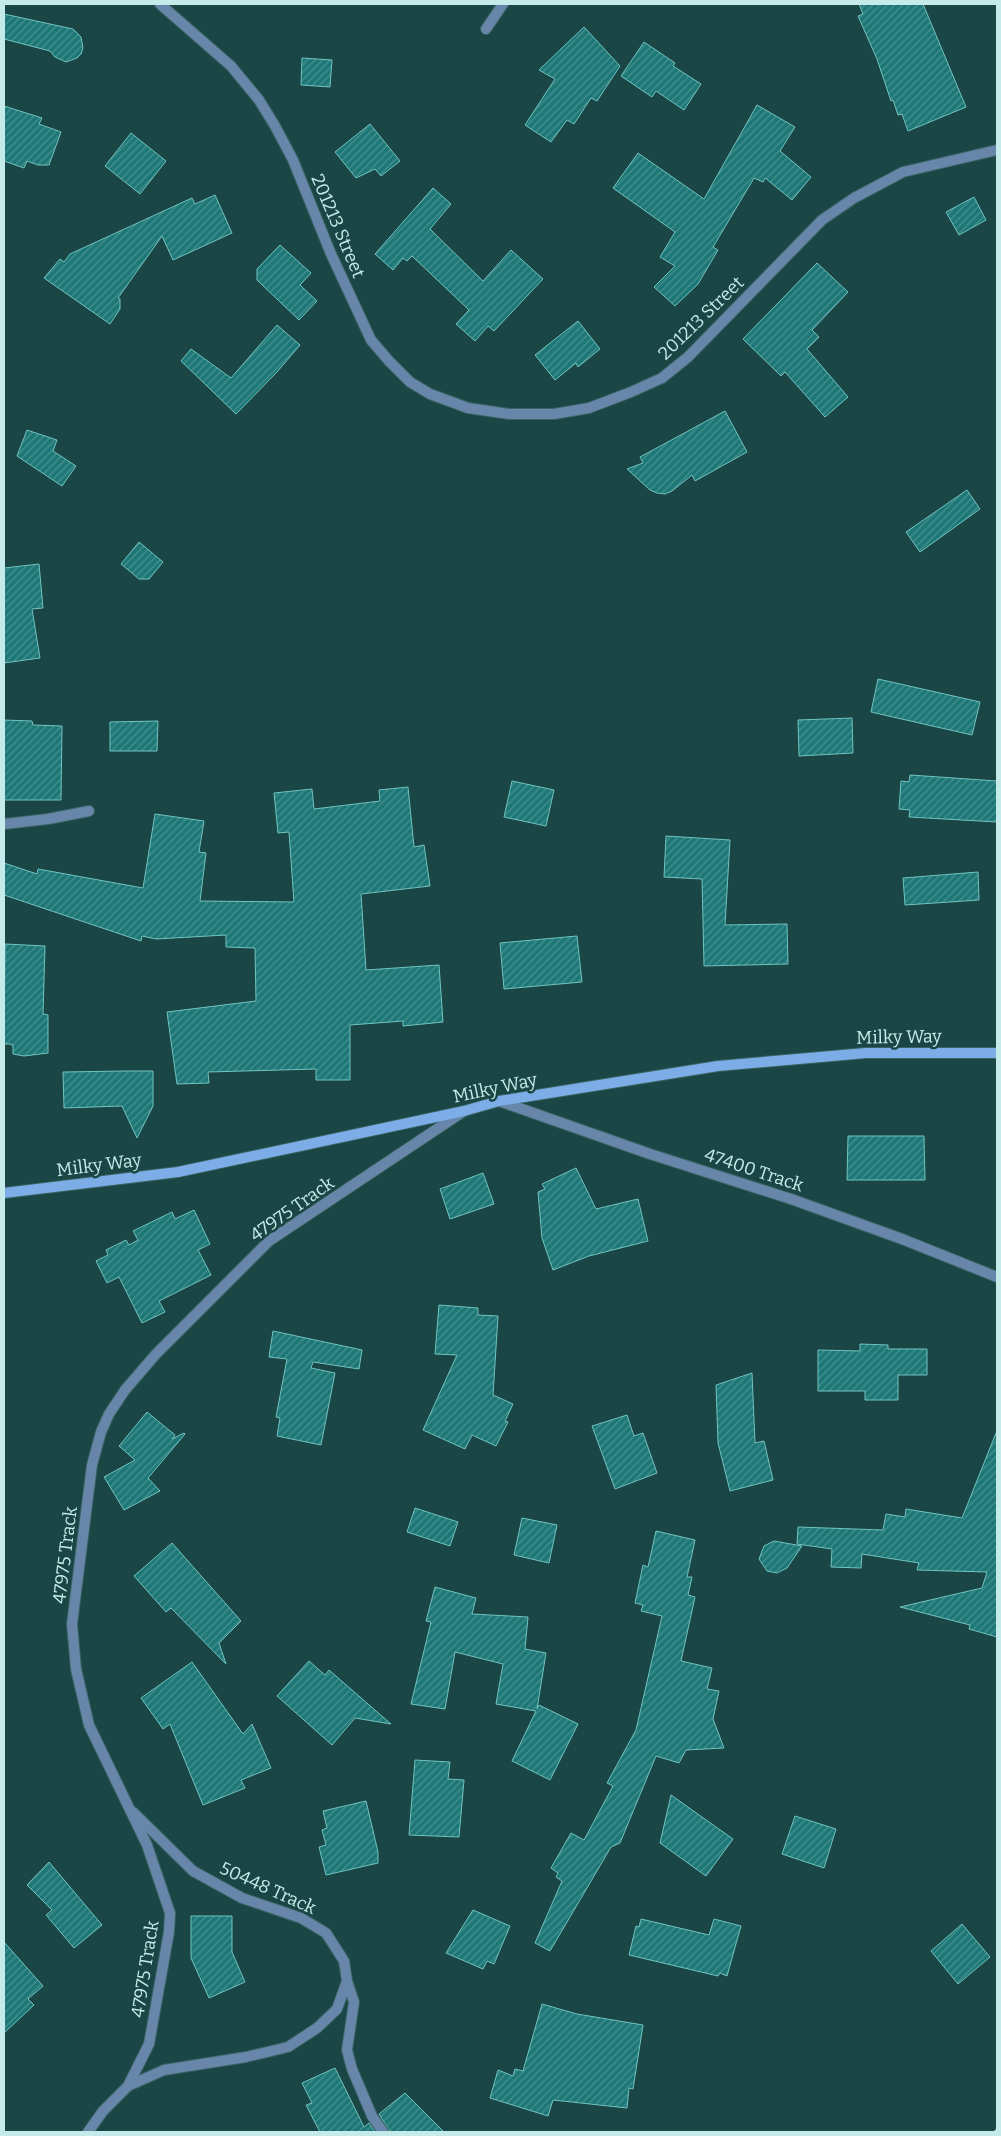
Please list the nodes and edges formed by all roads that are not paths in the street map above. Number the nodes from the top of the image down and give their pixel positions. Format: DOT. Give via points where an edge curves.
graph roads {
  1 [pos="160,4"];
  2 [pos="503,4"];
  3 [pos="486,29"];
  4 [pos="997,150"];
  5 [pos="89,811"];
  6 [pos="4,824"];
  7 [pos="997,1053"];
  8 [pos="499,1101"];
  9 [pos="464,1111"];
  10 [pos="4,1194"];
  11 [pos="997,1276"];
  12 [pos="129,1808"];
  13 [pos="347,1982"];
  14 [pos="128,2086"];
  15 [pos="88,2132"];
  16 [pos="383,2132"];
  1 -- 4 [label="street, 201213 Street" via="231,66 259,100 293,160 331,254 371,340 410,382 430,394 468,408 509,414 554,414 589,408 662,378 688,357 822,220 854,198 903,172"];
  2 -- 3 [label="street"];
  5 -- 6 [label="street"];
  7 -- 8 [label="street, Milky Way" via="866,1053 718,1066"];
  8 -- 9 [label="street, Milky Way"];
  8 -- 11 [label="street, 47400 Track" via="791,1199"];
  9 -- 10 [label="street, Milky Way" via="178,1172"];
  9 -- 12 [label="street, 47975 Track" via="269,1241 156,1354 109,1414 92,1465 72,1624 76,1669 89,1725"];
  12 -- 13 [label="street, 50448 Track" via="194,1870 242,1898 301,1918 326,1933 344,1961"];
  12 -- 14 [label="street, 47975 Track" via="147,1845 170,1913 149,2044"];
  13 -- 14 [label="street" via="337,2009 317,2028 288,2046 246,2057 164,2070"];
  13 -- 16 [label="street, 50448 Track" via="354,2002 347,2050 372,2116"];
  14 -- 15 [label="street, 47975 Track" via="103,2110"];
}
